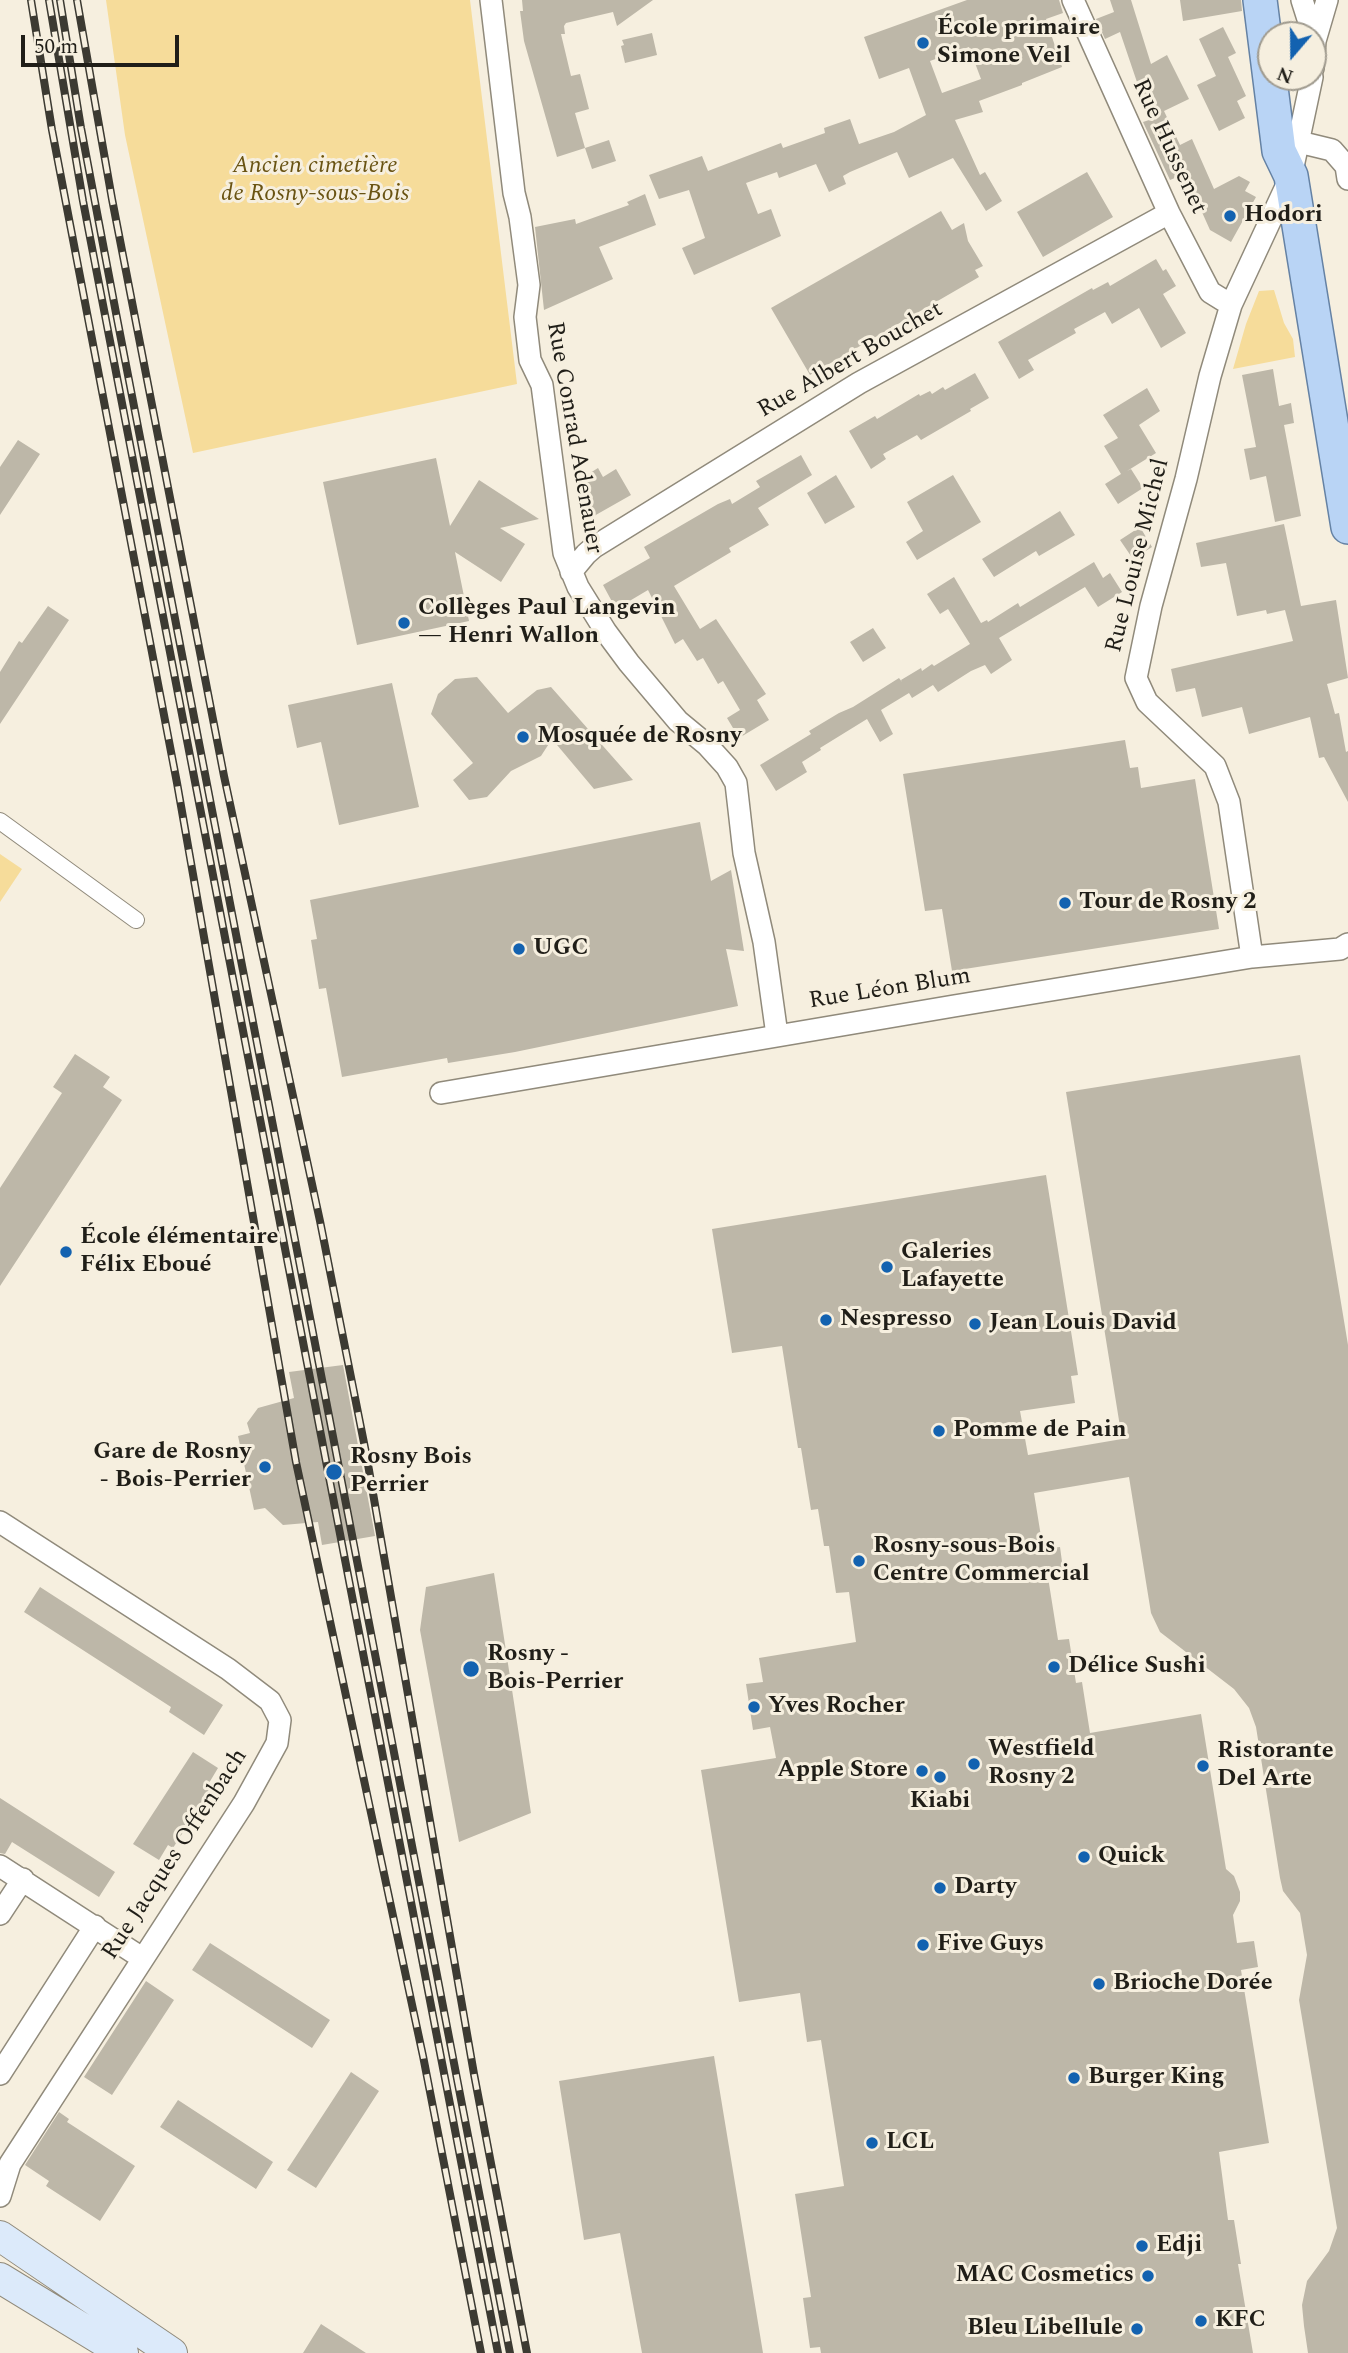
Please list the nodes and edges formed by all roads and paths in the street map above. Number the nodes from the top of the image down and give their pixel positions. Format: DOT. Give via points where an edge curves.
graph roads {
  1 [pos="491,0"];
  2 [pos="1073,0"];
  3 [pos="1260,0"];
  4 [pos="1302,0"];
  5 [pos="1327,0"];
  6 [pos="1309,21"];
  7 [pos="1321,21"];
  8 [pos="1309,91"];
  9 [pos="1298,142"];
  10 [pos="1291,176"];
  11 [pos="1348,178"];
  12 [pos="1169,213"];
  13 [pos="1231,305"];
  14 [pos="1348,527"];
  15 [pos="571,572"];
  16 [pos="0,821"];
  17 [pos="136,920"];
  18 [pos="1345,948"];
  19 [pos="1252,957"];
  20 [pos="777,1035"];
  21 [pos="441,1093"];
  22 [pos="0,1522"];
  23 [pos="0,1866"];
  24 [pos="23,1879"];
  25 [pos="0,1914"];
  26 [pos="95,1926"];
  27 [pos="142,1958"];
  28 [pos="0,2074"];
  29 [pos="5,2166"];
  30 [pos="0,2196"];
  31 [pos="0,2236"];
  32 [pos="0,2278"];
  33 [pos="0,2289"];
  34 [pos="32,2297"];
  35 [pos="123,2353"];
  36 [pos="172,2353"];
  1 -- 15 [label="street, Rue Conrad Adenauer" via="528,285 525,317 530,360 542,386 561,533"];
  2 -- 12 [label="street, Rue Hussenet"];
  3 -- 10 [label="main road" via="1279,150"];
  4 -- 6 [label="street"];
  5 -- 7 [label="street"];
  8 -- 9 [label="street, Rue Louise Michel"];
  9 -- 10 [label="street, Rue Louise Michel"];
  9 -- 11 [label="street" via="1332,150 1346,166"];
  10 -- 13 [label="street, Rue Louise Michel"];
  10 -- 14 [label="main road"];
  12 -- 13 [label="street, Rue Hussenet" via="1210,292"];
  12 -- 15 [label="street, Rue Albert Bouchet" via="859,383 594,547"];
  13 -- 19 [label="street, Rue Louise Michel" via="1136,678 1146,702 1215,766 1228,802"];
  15 -- 20 [label="street, Rue Conrad Adenauer" via="629,663 678,721 727,767 736,783"];
  16 -- 17 [label="street"];
  18 -- 19 [label="street, Rue Léon Blum"];
  19 -- 20 [label="street, Rue Léon Blum"];
  20 -- 21 [label="street, Rue Léon Blum"];
  22 -- 27 [label="street, Rue Jacques Offenbach" via="228,1669 270,1701 280,1720 277,1743 244,1803"];
  23 -- 24 [label="street"];
  24 -- 25 [label="street"];
  24 -- 26 [label="street"];
  26 -- 27 [label="street"];
  26 -- 28 [label="street"];
  27 -- 29 [label="street, Rue Jacques Offenbach"];
  29 -- 30 [label="street, Rue Jacques Offenbach"];
  31 -- 36 [label="main road"];
  32 -- 34 [label="main road"];
  33 -- 34 [label="street"];
  34 -- 35 [label="main road"];
}
